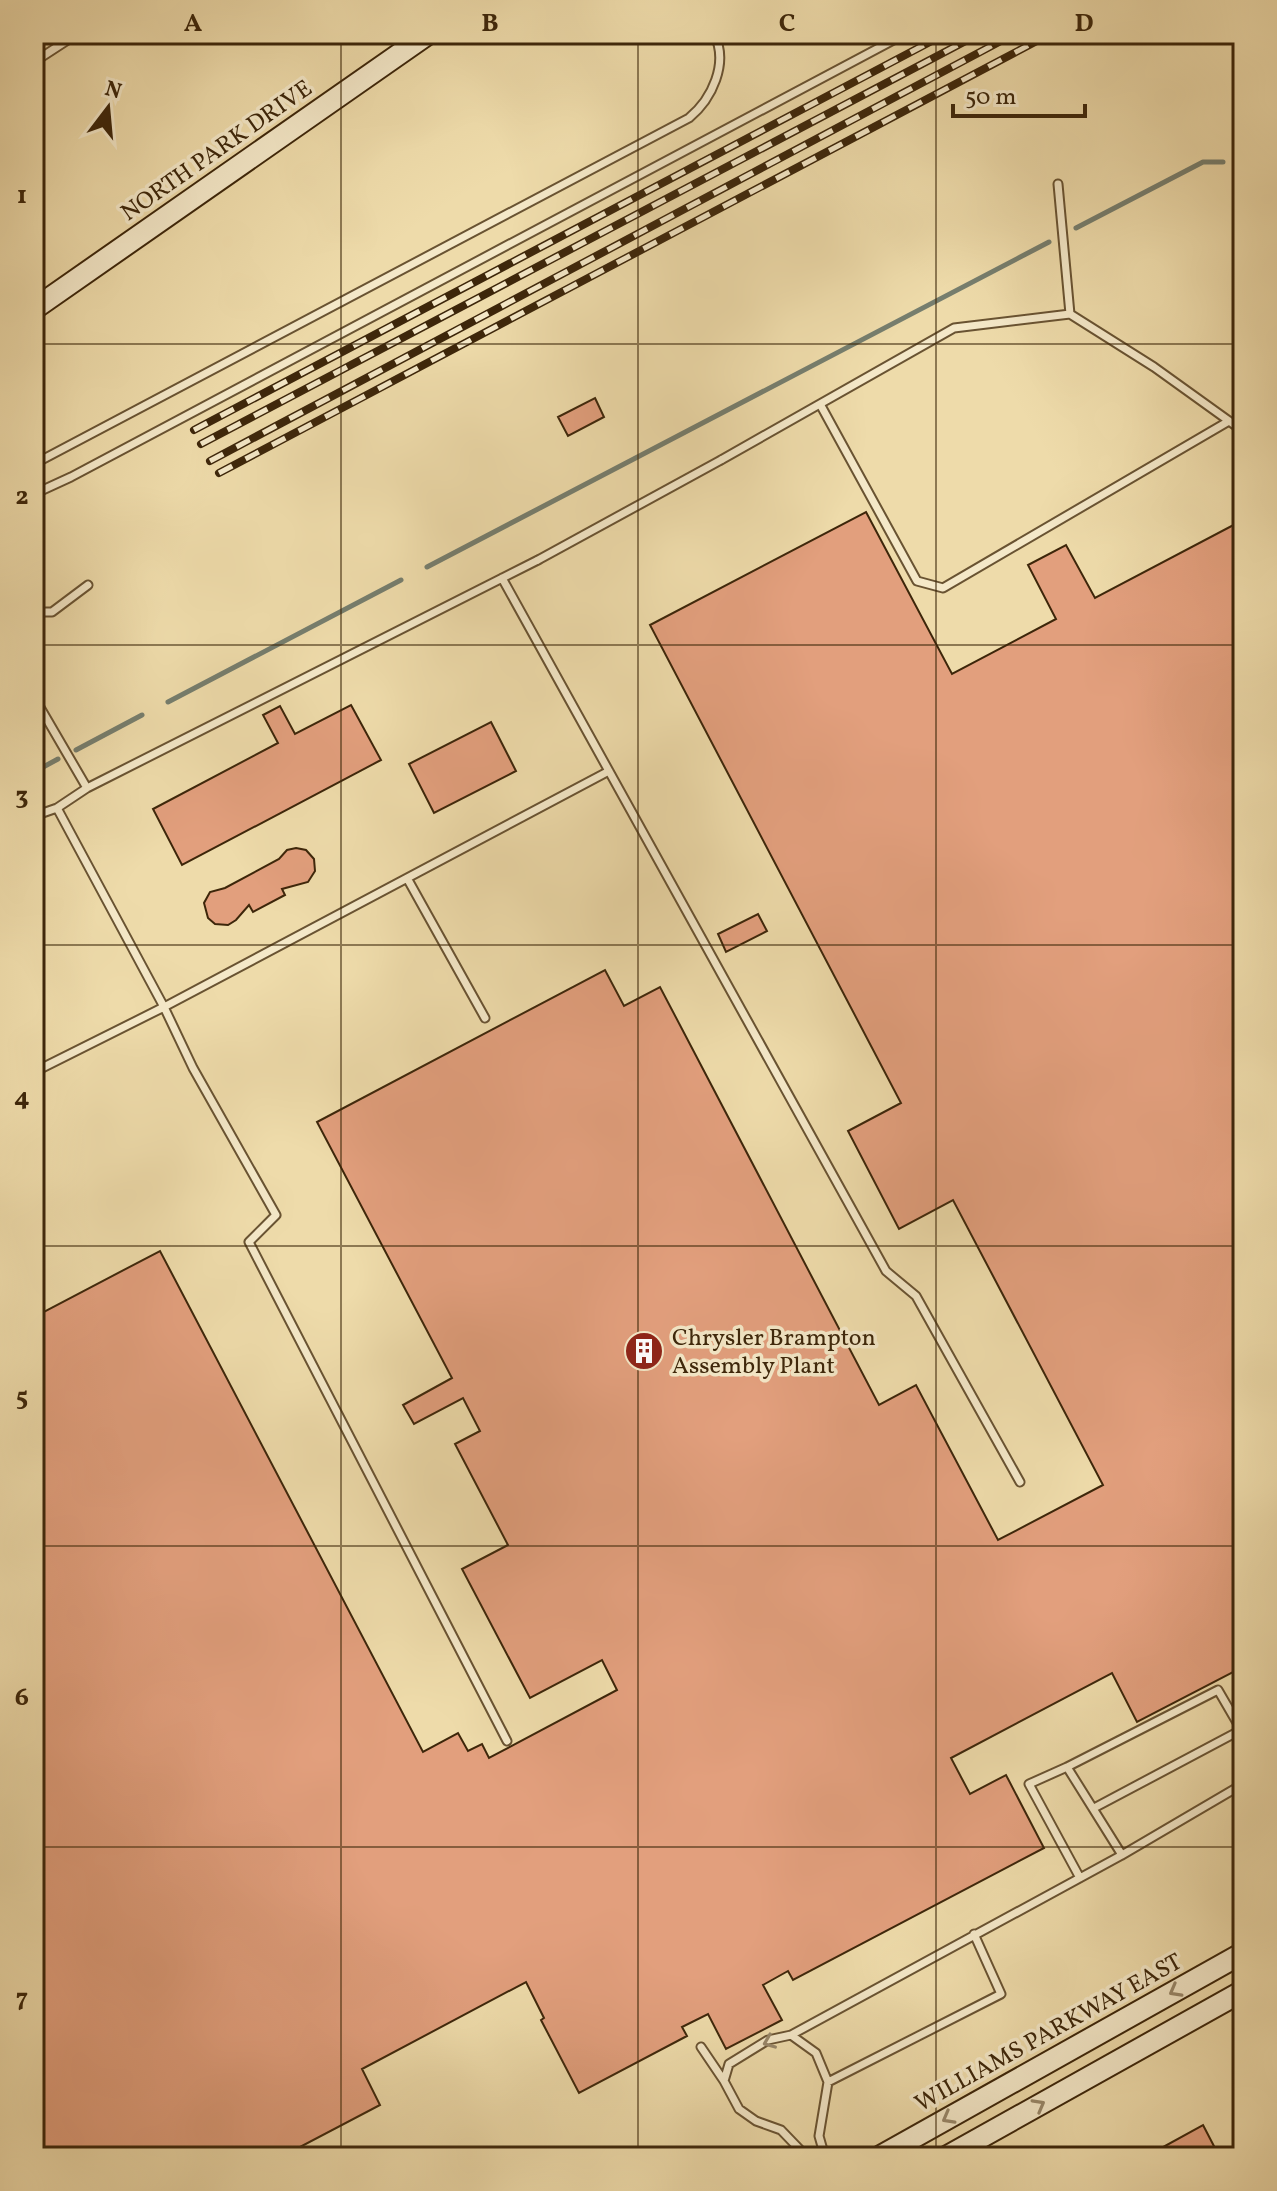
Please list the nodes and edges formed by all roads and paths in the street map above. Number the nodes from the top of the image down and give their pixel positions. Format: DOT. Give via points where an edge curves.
graph roads {
  1 [pos="77,34"];
  2 [pos="428,34"];
  3 [pos="714,34"];
  4 [pos="905,34"];
  5 [pos="34,62"];
  6 [pos="1058,184"];
  7 [pos="34,309"];
  8 [pos="1070,314"];
  9 [pos="820,404"];
  10 [pos="1229,421"];
  11 [pos="1243,431"];
  12 [pos="34,464"];
  13 [pos="34,494"];
  14 [pos="502,578"];
  15 [pos="88,585"];
  16 [pos="34,612"];
  17 [pos="34,697"];
  18 [pos="609,771"];
  19 [pos="87,788"];
  20 [pos="57,808"];
  21 [pos="35,813"];
  22 [pos="407,878"];
  23 [pos="164,1007"];
  24 [pos="485,1018"];
  25 [pos="34,1072"];
  26 [pos="1020,1482"];
  27 [pos="1242,1732"];
  28 [pos="507,1741"];
  29 [pos="1067,1767"];
  30 [pos="1243,1784"];
  31 [pos="1094,1808"];
  32 [pos="1122,1855"];
  33 [pos="1080,1878"];
  34 [pos="974,1934"];
  35 [pos="1243,1953"];
  36 [pos="1243,1991"];
  37 [pos="791,2035"];
  38 [pos="701,2047"];
  39 [pos="724,2081"];
  40 [pos="828,2082"];
  41 [pos="807,2157"];
  42 [pos="825,2157"];
  43 [pos="879,2157"];
  44 [pos="946,2157"];
  1 -- 5 [label="lane"];
  2 -- 7 [label="main road, NORTH PARK DRIVE"];
  3 -- 12 [label="lane" via="720,62 717,77 701,108 689,118"];
  4 -- 13 [label="lane"];
  6 -- 8 [label="lane"];
  8 -- 9 [label="lane" via="954,328"];
  8 -- 10 [label="lane"];
  9 -- 10 [label="lane" via="917,581 943,588"];
  9 -- 14 [label="lane, bridge"];
  10 -- 11 [label="lane"];
  14 -- 18 [label="lane"];
  14 -- 19 [label="lane"];
  15 -- 16 [label="lane" via="52,612"];
  17 -- 19 [label="lane"];
  18 -- 22 [label="lane"];
  18 -- 26 [label="lane" via="886,1271 916,1296"];
  19 -- 20 [label="lane"];
  20 -- 21 [label="lane"];
  20 -- 23 [label="lane"];
  22 -- 23 [label="lane"];
  22 -- 24 [label="lane"];
  23 -- 25 [label="lane"];
  23 -- 28 [label="lane" via="276,1215 249,1242"];
  27 -- 29 [label="lane" via="1218,1690"];
  27 -- 31 [label="lane"];
  29 -- 31 [label="lane"];
  29 -- 33 [label="lane" via="1029,1784"];
  30 -- 32 [label="lane"];
  31 -- 32 [label="lane"];
  32 -- 33 [label="lane"];
  33 -- 34 [label="lane"];
  34 -- 37 [label="lane"];
  34 -- 40 [label="lane" via="1001,1994"];
  35 -- 43 [label="main road, WILLIAMS PARKWAY EAST, one-way"];
  44 -- 36 [label="main road, one-way"];
  37 -- 39 [label="lane, one-way" via="768,2040 729,2064"];
  37 -- 40 [label="lane" via="816,2053"];
  38 -- 39 [label="lane"];
  39 -- 41 [label="lane" via="739,2109 781,2130"];
  40 -- 42 [label="lane" via="819,2136"];
}
